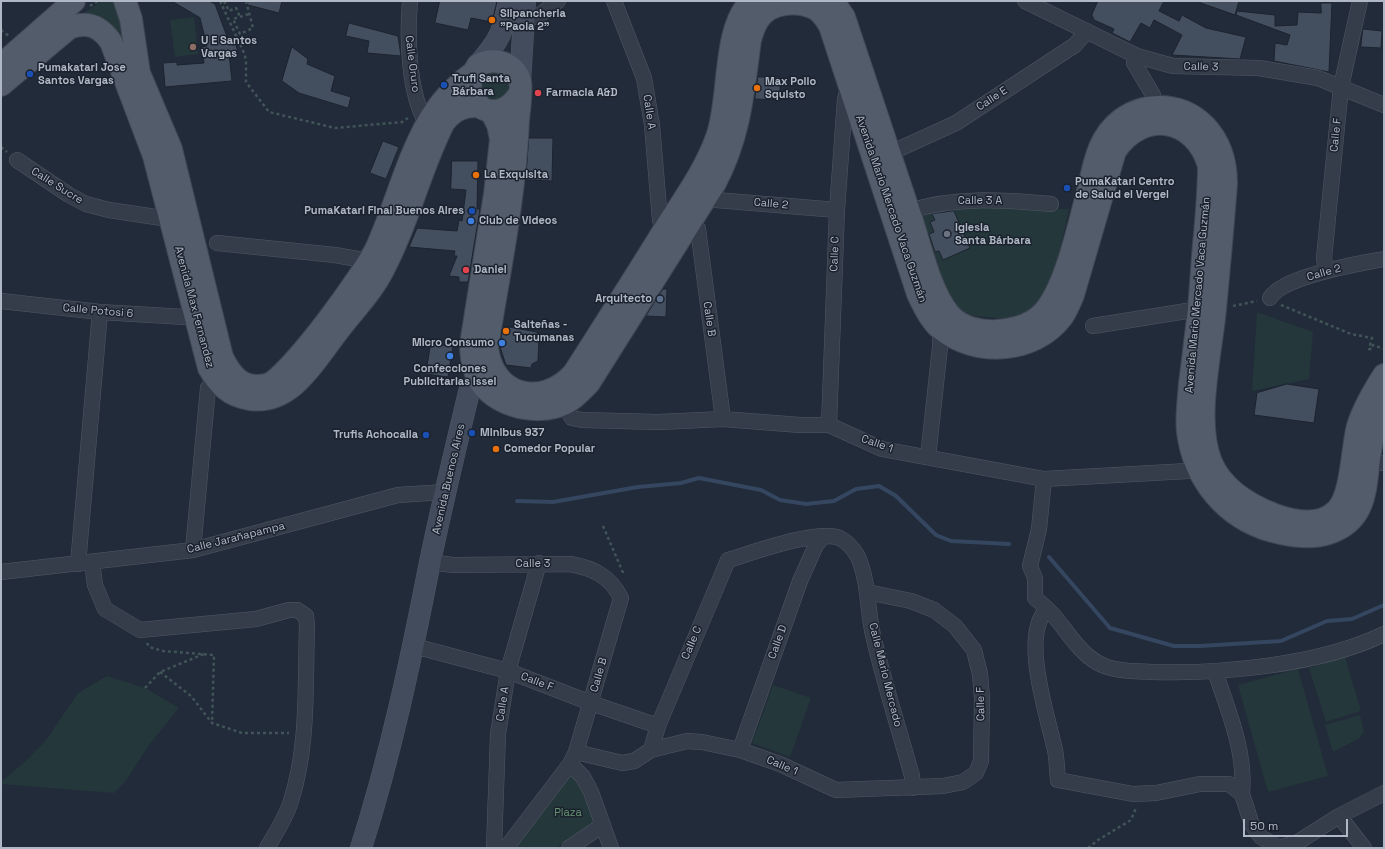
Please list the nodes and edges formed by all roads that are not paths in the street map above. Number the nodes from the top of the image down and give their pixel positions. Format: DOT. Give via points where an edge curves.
graph roads {
  1 [pos="74,1"];
  2 [pos="125,1"];
  3 [pos="410,1"];
  4 [pos="508,1"];
  5 [pos="614,1"];
  6 [pos="751,1"];
  7 [pos="789,1"];
  8 [pos="833,1"];
  9 [pos="1025,1"];
  10 [pos="1360,1"];
  11 [pos="553,2"];
  12 [pos="531,9"];
  13 [pos="1087,31"];
  14 [pos="1138,56"];
  15 [pos="1,65"];
  16 [pos="475,69"];
  17 [pos="857,82"];
  18 [pos="1,85"];
  19 [pos="1341,86"];
  20 [pos="520,87"];
  21 [pos="1384,105"];
  22 [pos="485,109"];
  23 [pos="1155,115"];
  24 [pos="424,118"];
  25 [pos="880,157"];
  26 [pos="17,160"];
  27 [pos="699,192"];
  28 [pos="1051,204"];
  29 [pos="837,210"];
  30 [pos="909,212"];
  31 [pos="179,213"];
  32 [pos="679,223"];
  33 [pos="217,243"];
  34 [pos="1384,259"];
  35 [pos="377,265"];
  36 [pos="1326,271"];
  37 [pos="1265,299"];
  38 [pos="1,302"];
  39 [pos="1214,308"];
  40 [pos="100,312"];
  41 [pos="203,313"];
  42 [pos="945,322"];
  43 [pos="1093,326"];
  44 [pos="222,375"];
  45 [pos="486,375"];
  46 [pos="1384,375"];
  47 [pos="564,404"];
  48 [pos="1384,405"];
  49 [pos="723,419"];
  50 [pos="829,425"];
  51 [pos="928,457"];
  52 [pos="1368,462"];
  53 [pos="1204,465"];
  54 [pos="1044,479"];
  55 [pos="445,492"];
  56 [pos="822,538"];
  57 [pos="193,550"];
  58 [pos="430,562"];
  59 [pos="84,563"];
  60 [pos="539,563"];
  61 [pos="1,572"];
  62 [pos="867,592"];
  63 [pos="621,598"];
  64 [pos="1047,609"];
  65 [pos="1384,634"];
  66 [pos="414,646"];
  67 [pos="1215,670"];
  68 [pos="508,671"];
  69 [pos="591,703"];
  70 [pos="658,726"];
  71 [pos="651,750"];
  72 [pos="740,750"];
  73 [pos="573,758"];
  74 [pos="913,788"];
  75 [pos="1384,793"];
  76 [pos="1242,794"];
  77 [pos="1340,816"];
  78 [pos="603,825"];
  79 [pos="267,848"];
  80 [pos="361,848"];
  81 [pos="494,848"];
  82 [pos="506,848"];
  83 [pos="569,848"];
  84 [pos="611,848"];
  85 [pos="1364,848"];
  1 -- 15 [label="main road"];
  2 -- 31 [label="main road, Avenida Max Fernandez" via="131,19 140,73 171,149"];
  3 -- 24 [label="street, Calle Oruro" via="409,48"];
  4 -- 16 [label="street" via="498,39"];
  5 -- 32 [label="street, Calle A" via="644,78 652,125 660,220"];
  6 -- 27 [label="main road, Avenida Mario Mercado Vaca Guzmán" via="742,12 735,29 718,136"];
  7 -- 17 [label="main road, Avenida Mario Mercado Vaca Guzmán" via="809,5 824,15"];
  7 -- 27 [label="main road, Avenida Mario Mercado Vaca Guzmán" via="778,4 758,19 750,40 733,141 726,161"];
  8 -- 17 [label="main road, Avenida Mario Mercado Vaca Guzmán" via="844,17"];
  9 -- 13 [label="street, Calle 3"];
  10 -- 19 [label="street, Calle F"];
  11 -- 12 [label="street"];
  12 -- 20 [label="street"];
  13 -- 14 [label="street, Calle 3"];
  13 -- 25 [label="street, Calle E" via="1075,45 956,123"];
  14 -- 19 [label="street, Calle 3" via="1173,66 1259,68 1318,78"];
  14 -- 23 [label="street" via="1134,63 1153,95"];
  16 -- 20 [label="main road" via="484,62 501,62 514,70"];
  16 -- 22 [label="main road" via="469,89 472,97"];
  16 -- 24 [label="main road, Avenida Max Fernandez"];
  17 -- 25 [label="main road, Avenida Mario Mercado Vaca Guzmán"];
  17 -- 29 [label="street, Calle C" via="845,99"];
  18 -- 31 [label="main road, Avenida Max Fernandez" via="68,28 93,25 100,29 111,42 154,156"];
  19 -- 21 [label="street, Calle 3"];
  19 -- 36 [label="street, Calle F" via="1324,258"];
  20 -- 22 [label="main road" via="508,107"];
  20 -- 45 [label="main road" via="512,194 487,347"];
  22 -- 35 [label="main road, Avenida Max Fernandez" via="463,107 444,122"];
  22 -- 45 [label="main road" via="498,125 501,139 495,194 471,344 475,372"];
  23 -- 39 [label="main road, Avenida Mario Mercado Vaca Guzmán" via="1176,108 1187,112 1215,137 1222,152 1226,167 1226,183"];
  23 -- 42 [label="main road, Avenida Mario Mercado Vaca Guzmán" via="1130,133 1115,151 1073,295 1062,317 1016,328 993,330 972,328 958,322"];
  24 -- 35 [label="main road, Avenida Max Fernandez"];
  25 -- 30 [label="main road, Avenida Mario Mercado Vaca Guzmán"];
  25 -- 42 [label="main road, Avenida Mario Mercado Vaca Guzmán" via="918,294 923,305"];
  26 -- 31 [label="street, Calle Sucre" via="68,195 86,204 162,218"];
  27 -- 29 [label="street, Calle 2" via="716,200"];
  27 -- 32 [label="main road, Avenida Mario Mercado Vaca Guzmán"];
  28 -- 30 [label="street, Calle 3 A" via="969,200 937,203"];
  29 -- 50 [label="street, Calle C"];
  30 -- 42 [label="main road, Avenida Mario Mercado Vaca Guzmán"];
  31 -- 41 [label="main road, Avenida Max Fernandez"];
  32 -- 45 [label="main road, Avenida Mario Mercado Vaca Guzmán" via="566,383 554,390 537,394 520,392"];
  32 -- 47 [label="main road, Avenida Mario Mercado Vaca Guzmán" via="589,383 576,397"];
  32 -- 49 [label="street, Calle B" via="698,229"];
  33 -- 35 [label="street" via="335,255"];
  34 -- 36 [label="street, Calle 2"];
  35 -- 44 [label="main road, Avenida Max Fernandez" via="360,275 278,379 267,384 252,385"];
  36 -- 37 [label="street, Calle 2" via="1284,285"];
  38 -- 40 [label="street, Calle Potosi 6"];
  39 -- 43 [label="street"];
  39 -- 53 [label="main road, Avenida Mario Mercado Vaca Guzmán" via="1187,411 1188,432"];
  40 -- 41 [label="street, Calle Potosi 6" via="185,318"];
  40 -- 59 [label="street"];
  41 -- 44 [label="main road, Avenida Max Fernandez" via="222,357"];
  42 -- 51 [label="street"];
  44 -- 57 [label="street" via="208,388"];
  45 -- 47 [label="main road, Avenida Mario Mercado Vaca Guzmán" via="489,391 511,405 528,409"];
  45 -- 55 [label="street, Avenida Buenos Aires" via="470,388"];
  46 -- 52 [label="main road, Avenida Mario Mercado Vaca Guzmán" via="1364,408 1358,428"];
  47 -- 49 [label="street, Calle 1" via="572,418 582,420 659,422"];
  48 -- 52 [label="main road, Avenida Mario Mercado Vaca Guzmán" via="1375,427"];
  49 -- 50 [label="street, Calle 1"];
  50 -- 51 [label="street, Calle 1" via="882,449"];
  51 -- 54 [label="street, Calle 1"];
  52 -- 53 [label="main road, Avenida Mario Mercado Vaca Guzmán" via="1361,506 1350,522 1339,530 1307,537 1271,531 1236,515 1210,490"];
  53 -- 54 [label="street, Calle 1" via="1188,471"];
  54 -- 64 [label="street" via="1040,529 1030,566 1035,578 1035,598"];
  55 -- 57 [label="street, Calle Jarañapampa" via="398,495"];
  55 -- 58 [label="street, Avenida Buenos Aires"];
  56 -- 62 [label="street, Calle Mario Mercado" via="838,538 851,547 857,556"];
  56 -- 70 [label="street, Calle C" via="810,537 728,560"];
  56 -- 72 [label="street, Calle D" via="816,545 800,581"];
  57 -- 59 [label="street, Calle Jarañapampa"];
  58 -- 60 [label="street, Calle 3" via="453,565"];
  58 -- 66 [label="street, Avenida Buenos Aires"];
  59 -- 61 [label="street, Calle Jarañapampa"];
  59 -- 79 [label="street" via="105,609 140,630 256,619 289,610 302,612 306,616 304,734 289,806"];
  60 -- 63 [label="street, Calle 3" via="588,567 608,579"];
  60 -- 68 [label="street, Calle A"];
  62 -- 74 [label="street, Calle Mario Mercado" via="873,634 912,776"];
  62 -- 74 [label="street, Calle F" via="911,601 934,610 955,626 974,650 980,674 981,761 976,772 963,782"];
  63 -- 69 [label="street, Calle B"];
  64 -- 67 [label="street" via="1091,658 1110,668 1182,673"];
  64 -- 76 [label="street" via="1039,620 1035,645 1037,672 1056,752 1058,780 1122,793 1142,794 1200,784 1229,784"];
  65 -- 67 [label="street" via="1304,660"];
  66 -- 68 [label="street, Calle F"];
  66 -- 80 [label="street, Avenida Buenos Aires" via="378,795"];
  67 -- 76 [label="street" via="1241,754 1244,776"];
  68 -- 69 [label="street, Calle F"];
  68 -- 81 [label="street, Calle A" via="498,734"];
  69 -- 70 [label="street, Calle F"];
  69 -- 73 [label="street, Calle B"];
  70 -- 71 [label="street, Calle C"];
  71 -- 72 [label="street, Calle 1" via="687,741"];
  71 -- 73 [label="street, Calle 1" via="634,761 622,763"];
  72 -- 74 [label="street, Calle 1" via="780,764 836,790"];
  73 -- 78 [label="street"];
  73 -- 82 [label="street"];
  75 -- 77 [label="street"];
  76 -- 77 [label="street" via="1252,825 1261,837 1279,848 1298,842"];
  77 -- 85 [label="street"];
  78 -- 83 [label="street"];
  78 -- 84 [label="street"];
}
